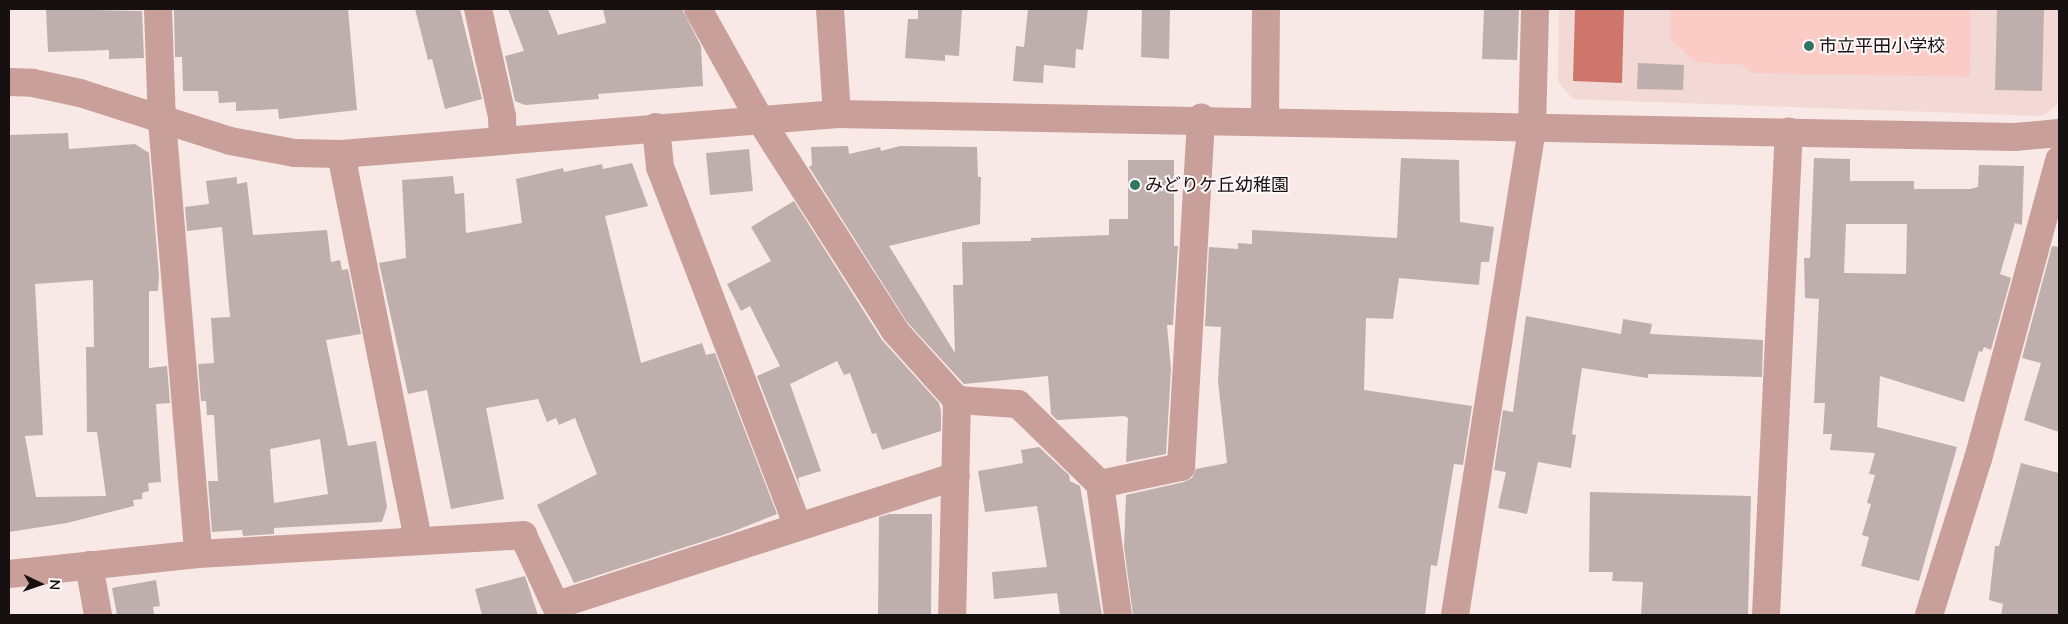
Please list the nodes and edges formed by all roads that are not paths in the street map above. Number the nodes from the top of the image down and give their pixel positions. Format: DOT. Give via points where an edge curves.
graph roads {
  1 [pos="158,9"];
  2 [pos="478,9"];
  3 [pos="698,9"];
  4 [pos="830,9"];
  5 [pos="1266,9"];
  6 [pos="1535,9"];
  7 [pos="9,82"];
  8 [pos="837,114"];
  9 [pos="760,118"];
  10 [pos="1201,118"];
  11 [pos="1265,120"];
  12 [pos="162,121"];
  13 [pos="656,127"];
  14 [pos="1532,127"];
  15 [pos="1789,132"];
  16 [pos="2059,133"];
  17 [pos="503,139"];
  18 [pos="341,154"];
  19 [pos="2059,160"];
  20 [pos="957,400"];
  21 [pos="956,476"];
  22 [pos="1100,484"];
  23 [pos="798,526"];
  24 [pos="418,540"];
  25 [pos="198,554"];
  26 [pos="89,565"];
  27 [pos="9,574"];
  28 [pos="558,610"];
  29 [pos="98,615"];
  30 [pos="952,615"];
  31 [pos="1118,615"];
  32 [pos="1455,615"];
  33 [pos="1766,615"];
  34 [pos="1929,615"];
  1 -- 12 [label="street"];
  2 -- 17 [label="street" via="502,116"];
  3 -- 9 [label="street"];
  4 -- 8 [label="street"];
  5 -- 11 [label="street"];
  6 -- 14 [label="street"];
  7 -- 12 [label="street" via="34,83 80,94"];
  8 -- 9 [label="street"];
  8 -- 10 [label="street"];
  9 -- 13 [label="street"];
  9 -- 20 [label="street" via="895,332"];
  10 -- 11 [label="street"];
  10 -- 22 [label="street" via="1181,467"];
  11 -- 14 [label="street"];
  12 -- 18 [label="street" via="230,141 295,153"];
  12 -- 25 [label="street"];
  13 -- 17 [label="street"];
  13 -- 23 [label="street" via="660,167"];
  14 -- 15 [label="street"];
  14 -- 32 [label="street"];
  15 -- 16 [label="street" via="2015,137"];
  15 -- 33 [label="street"];
  17 -- 18 [label="street"];
  18 -- 24 [label="street"];
  19 -- 34 [label="street" via="1978,459"];
  20 -- 21 [label="street"];
  20 -- 22 [label="street" via="1018,404"];
  21 -- 23 [label="street"];
  21 -- 30 [label="street"];
  22 -- 31 [label="street"];
  23 -- 28 [label="street"];
  24 -- 25 [label="street"];
  24 -- 28 [label="street" via="523,535"];
  25 -- 26 [label="street"];
  26 -- 27 [label="street"];
  26 -- 29 [label="street"];
}
